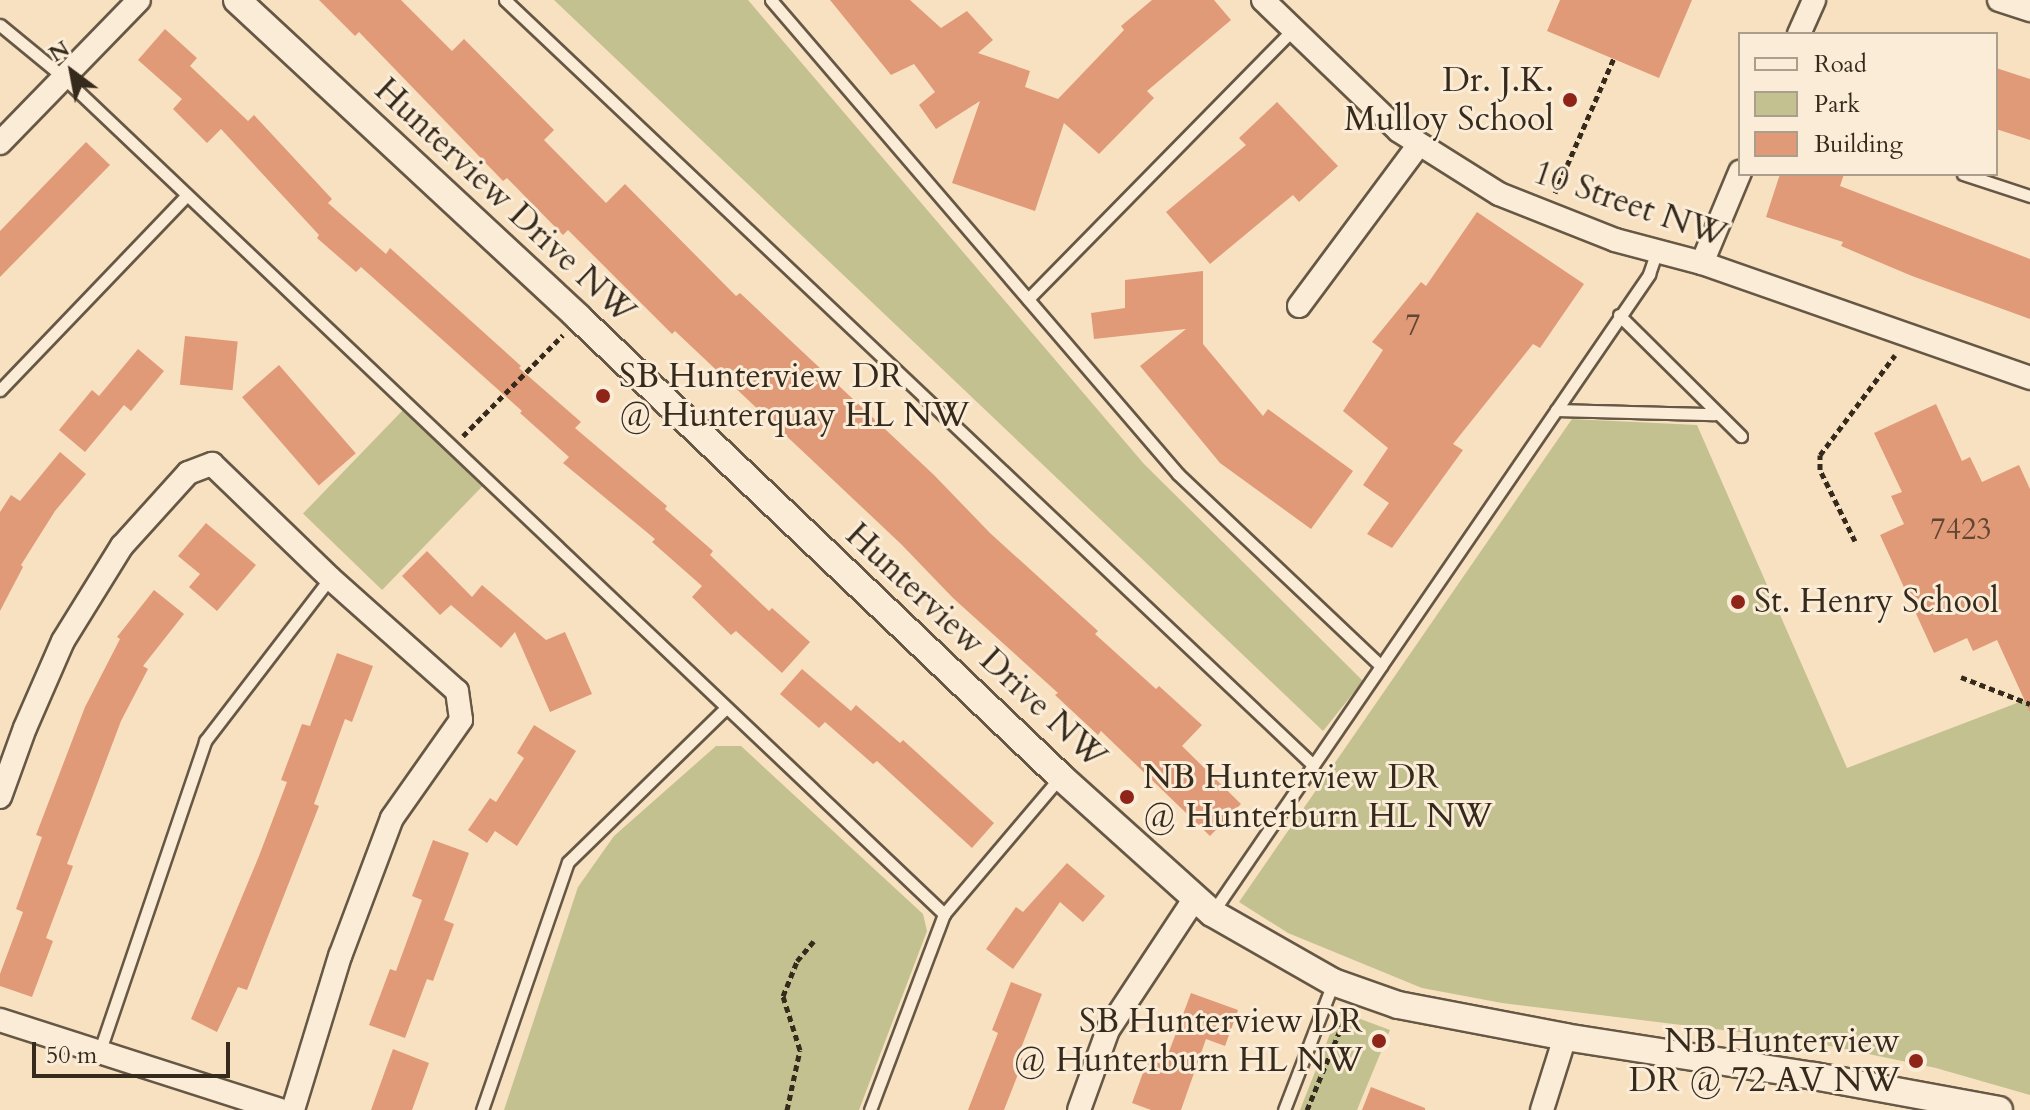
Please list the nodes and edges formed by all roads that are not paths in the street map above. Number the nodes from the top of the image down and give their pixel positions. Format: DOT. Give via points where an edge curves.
graph roads {
  1 [pos="139,0"];
  2 [pos="237,0"];
  3 [pos="505,0"];
  4 [pos="771,0"];
  5 [pos="1263,0"];
  6 [pos="1814,0"];
  7 [pos="1999,0"];
  8 [pos="2030,10"];
  9 [pos="0,25"];
  10 [pos="1291,31"];
  11 [pos="1800,32"];
  12 [pos="62,76"];
  13 [pos="0,143"];
  14 [pos="1418,146"];
  15 [pos="1738,176"];
  16 [pos="1969,176"];
  17 [pos="186,196"];
  18 [pos="2030,196"];
  19 [pos="1657,251"];
  20 [pos="1702,263"];
  21 [pos="1028,299"];
  22 [pos="1299,306"];
  23 [pos="1619,315"];
  24 [pos="2030,378"];
  25 [pos="0,390"];
  26 [pos="1556,410"];
  27 [pos="1714,414"];
  28 [pos="1741,436"];
  29 [pos="330,578"];
  30 [pos="1381,666"];
  31 [pos="725,709"];
  32 [pos="1313,765"];
  33 [pos="1061,777"];
  34 [pos="0,797"];
  35 [pos="1204,906"];
  36 [pos="944,914"];
  37 [pos="1345,986"];
  38 [pos="0,1020"];
  39 [pos="1565,1037"];
  40 [pos="99,1053"];
  41 [pos="280,1110"];
  42 [pos="293,1110"];
  43 [pos="482,1110"];
  44 [pos="870,1110"];
  45 [pos="1079,1110"];
  46 [pos="1284,1110"];
  47 [pos="1542,1110"];
  48 [pos="1999,1110"];
  1 -- 12 [label="street"];
  2 -- 33 [label="street, Hunterview Drive NW"];
  3 -- 32 [label="lane"];
  4 -- 21 [label="lane"];
  5 -- 10 [label="street, 10 Street NW"];
  6 -- 11 [label="street"];
  7 -- 8 [label="street"];
  9 -- 12 [label="lane"];
  10 -- 14 [label="street, 10 Street NW"];
  10 -- 21 [label="lane"];
  12 -- 13 [label="street"];
  12 -- 17 [label="lane"];
  14 -- 19 [label="street, 10 Street NW" via="1499,194"];
  14 -- 22 [label="street"];
  15 -- 20 [label="street"];
  16 -- 18 [label="lane"];
  17 -- 25 [label="lane"];
  17 -- 31 [label="lane"];
  19 -- 20 [label="street, 10 Street NW"];
  19 -- 23 [label="lane" via="1649,274"];
  20 -- 24 [label="street, 10 Street NW"];
  21 -- 30 [label="lane" via="1178,474"];
  23 -- 26 [label="lane"];
  23 -- 27 [label="lane"];
  26 -- 27 [label="lane"];
  26 -- 30 [label="lane"];
  27 -- 28 [label="lane"];
  29 -- 34 [label="street" via="212,464 188,473 122,546 63,641"];
  29 -- 40 [label="lane" via="205,741"];
  29 -- 42 [label="street" via="457,691 461,720 392,818 340,956"];
  30 -- 32 [label="lane"];
  31 -- 36 [label="lane"];
  31 -- 43 [label="lane" via="568,862"];
  32 -- 35 [label="lane"];
  33 -- 35 [label="street, Hunterview Drive NW"];
  33 -- 36 [label="lane"];
  35 -- 37 [label="street, Hunterview Drive NW"];
  35 -- 45 [label="street" via="1108,1030"];
  36 -- 44 [label="lane"];
  37 -- 39 [label="street, Hunterview Drive NW" via="1398,1005"];
  37 -- 46 [label="lane"];
  38 -- 40 [label="street"];
  39 -- 47 [label="street"];
  39 -- 48 [label="street, Hunterview Drive NW"];
  40 -- 41 [label="street"];
}
